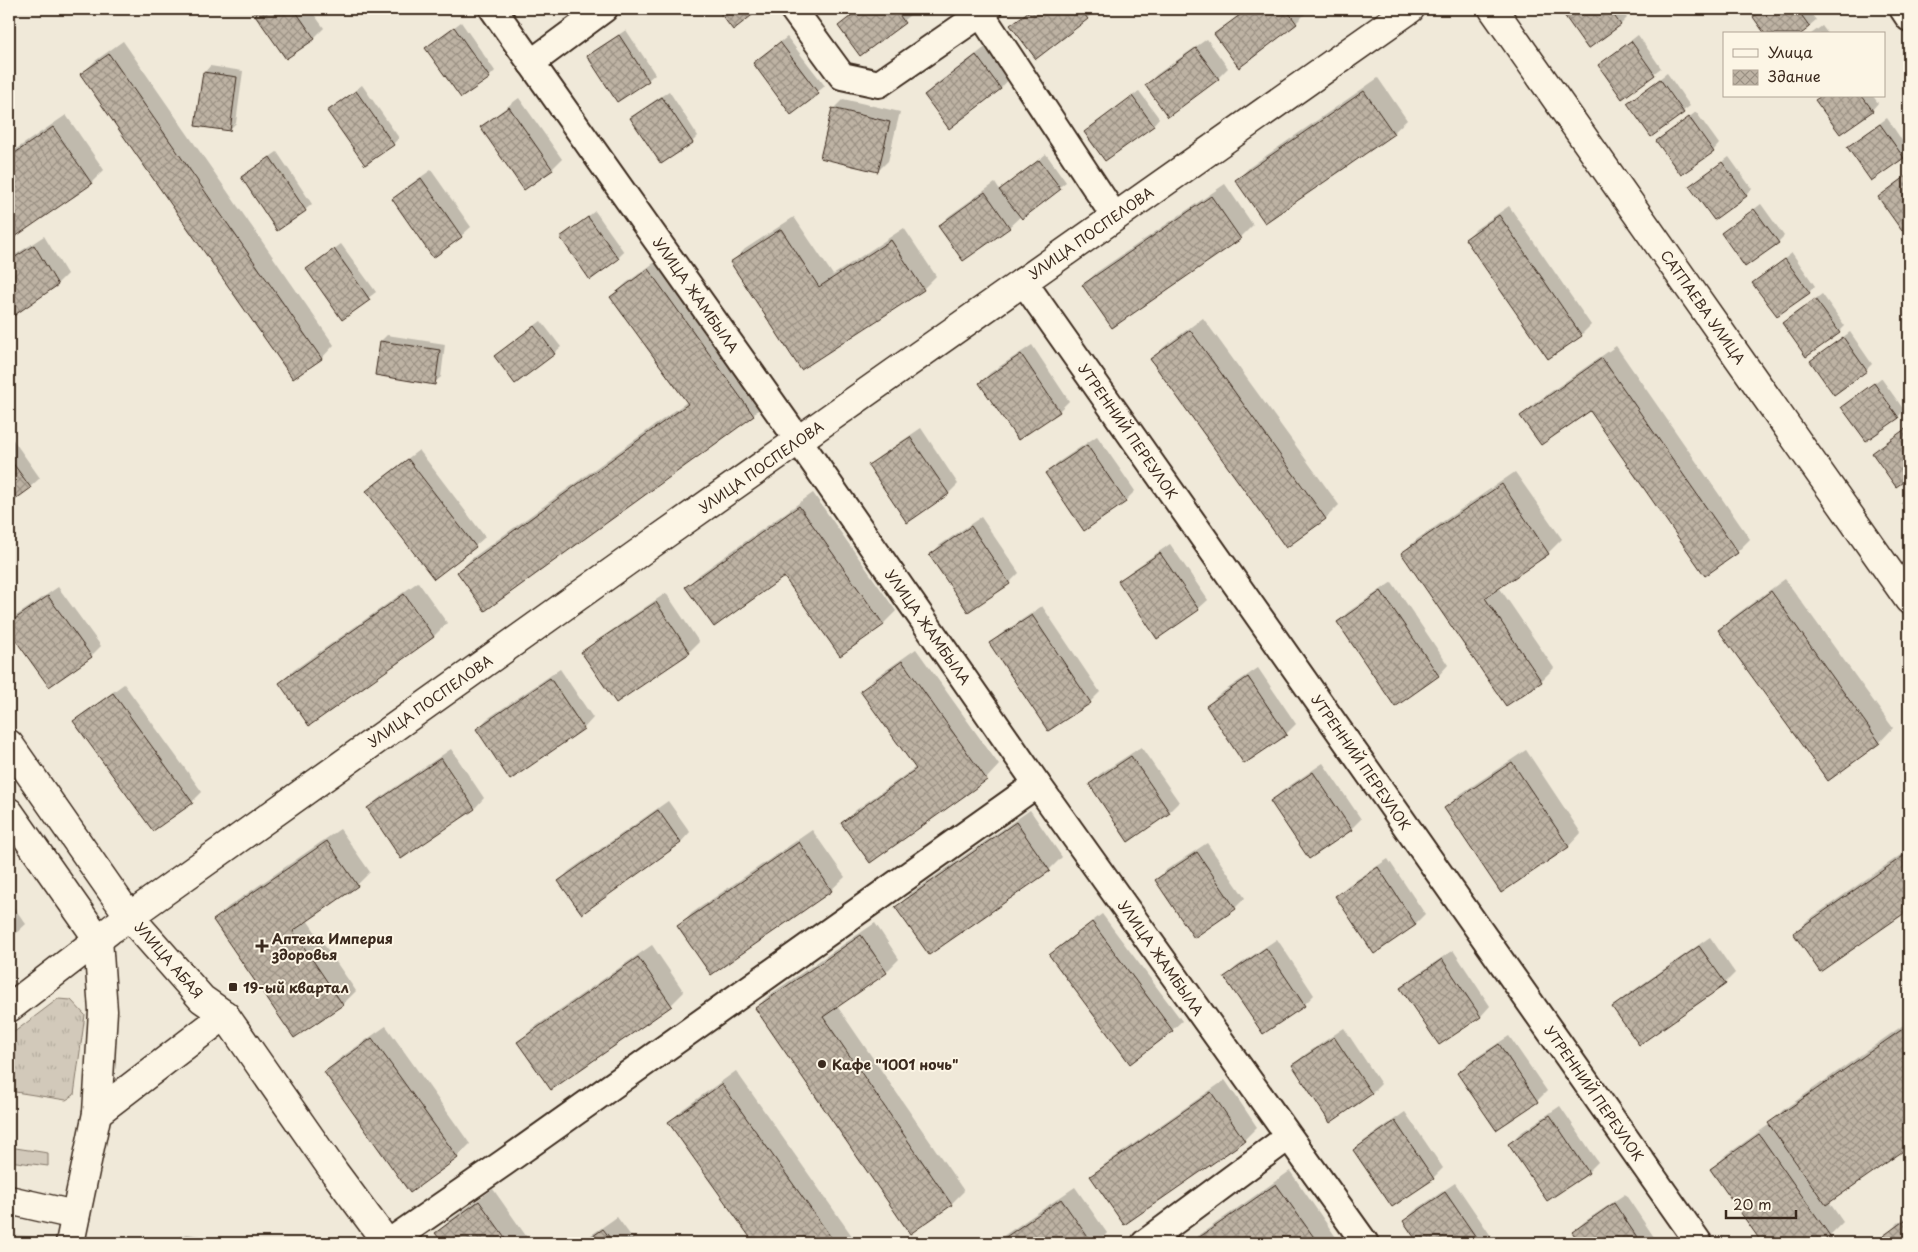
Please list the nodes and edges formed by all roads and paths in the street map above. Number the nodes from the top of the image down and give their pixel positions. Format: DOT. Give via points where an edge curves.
graph roads {
  1 [pos="493,9"];
  2 [pos="604,9"];
  3 [pos="794,9"];
  4 [pos="1410,9"];
  5 [pos="1903,9"];
  6 [pos="984,11"];
  7 [pos="1491,11"];
  8 [pos="1909,18"];
  9 [pos="531,63"];
  10 [pos="1115,217"];
  11 [pos="1023,281"];
  12 [pos="799,440"];
  13 [pos="1909,600"];
  14 [pos="9,744"];
  15 [pos="1037,784"];
  16 [pos="9,812"];
  17 [pos="114,928"];
  18 [pos="9,1008"];
  19 [pos="225,1015"];
  20 [pos="97,1113"];
  21 [pos="1288,1137"];
  22 [pos="9,1200"];
  23 [pos="75,1214"];
  24 [pos="70,1243"];
  25 [pos="387,1243"];
  26 [pos="1145,1243"];
  27 [pos="1365,1243"];
  28 [pos="1699,1243"];
  1 -- 9 [label="street, УЛИЦА ЖАМБЫЛА"];
  2 -- 9 [label="street"];
  3 -- 6 [label="street" via="842,76 879,84"];
  4 -- 10 [label="street, УЛИЦА ПОСПЕЛОВА"];
  5 -- 8 [label="street"];
  6 -- 10 [label="street"];
  7 -- 13 [label="street, САТПАЕВА УЛИЦА"];
  9 -- 12 [label="street, УЛИЦА ЖАМБЫЛА"];
  10 -- 11 [label="street, УЛИЦА ПОСПЕЛОВА"];
  11 -- 12 [label="street, УЛИЦА ПОСПЕЛОВА"];
  11 -- 28 [label="street, УТРЕННИЙ ПЕРЕУЛОК"];
  12 -- 15 [label="street, УЛИЦА ЖАМБЫЛА"];
  12 -- 17 [label="street, УЛИЦА ПОСПЕЛОВА"];
  14 -- 17 [label="street, УЛИЦА АБАЯ"];
  15 -- 21 [label="street, УЛИЦА ЖАМБЫЛА"];
  15 -- 25 [label="street"];
  16 -- 17 [label="street, УЛИЦА АБАЯ"];
  17 -- 18 [label="street"];
  17 -- 19 [label="street, УЛИЦА АБАЯ"];
  17 -- 20 [label="street" via="103,1011"];
  19 -- 20 [label="street"];
  19 -- 25 [label="street, УЛИЦА АБАЯ"];
  20 -- 23 [label="street"];
  21 -- 26 [label="street"];
  21 -- 27 [label="street, УЛИЦА ЖАМБЫЛА"];
  22 -- 23 [label="street"];
  23 -- 24 [label="street"];
}
